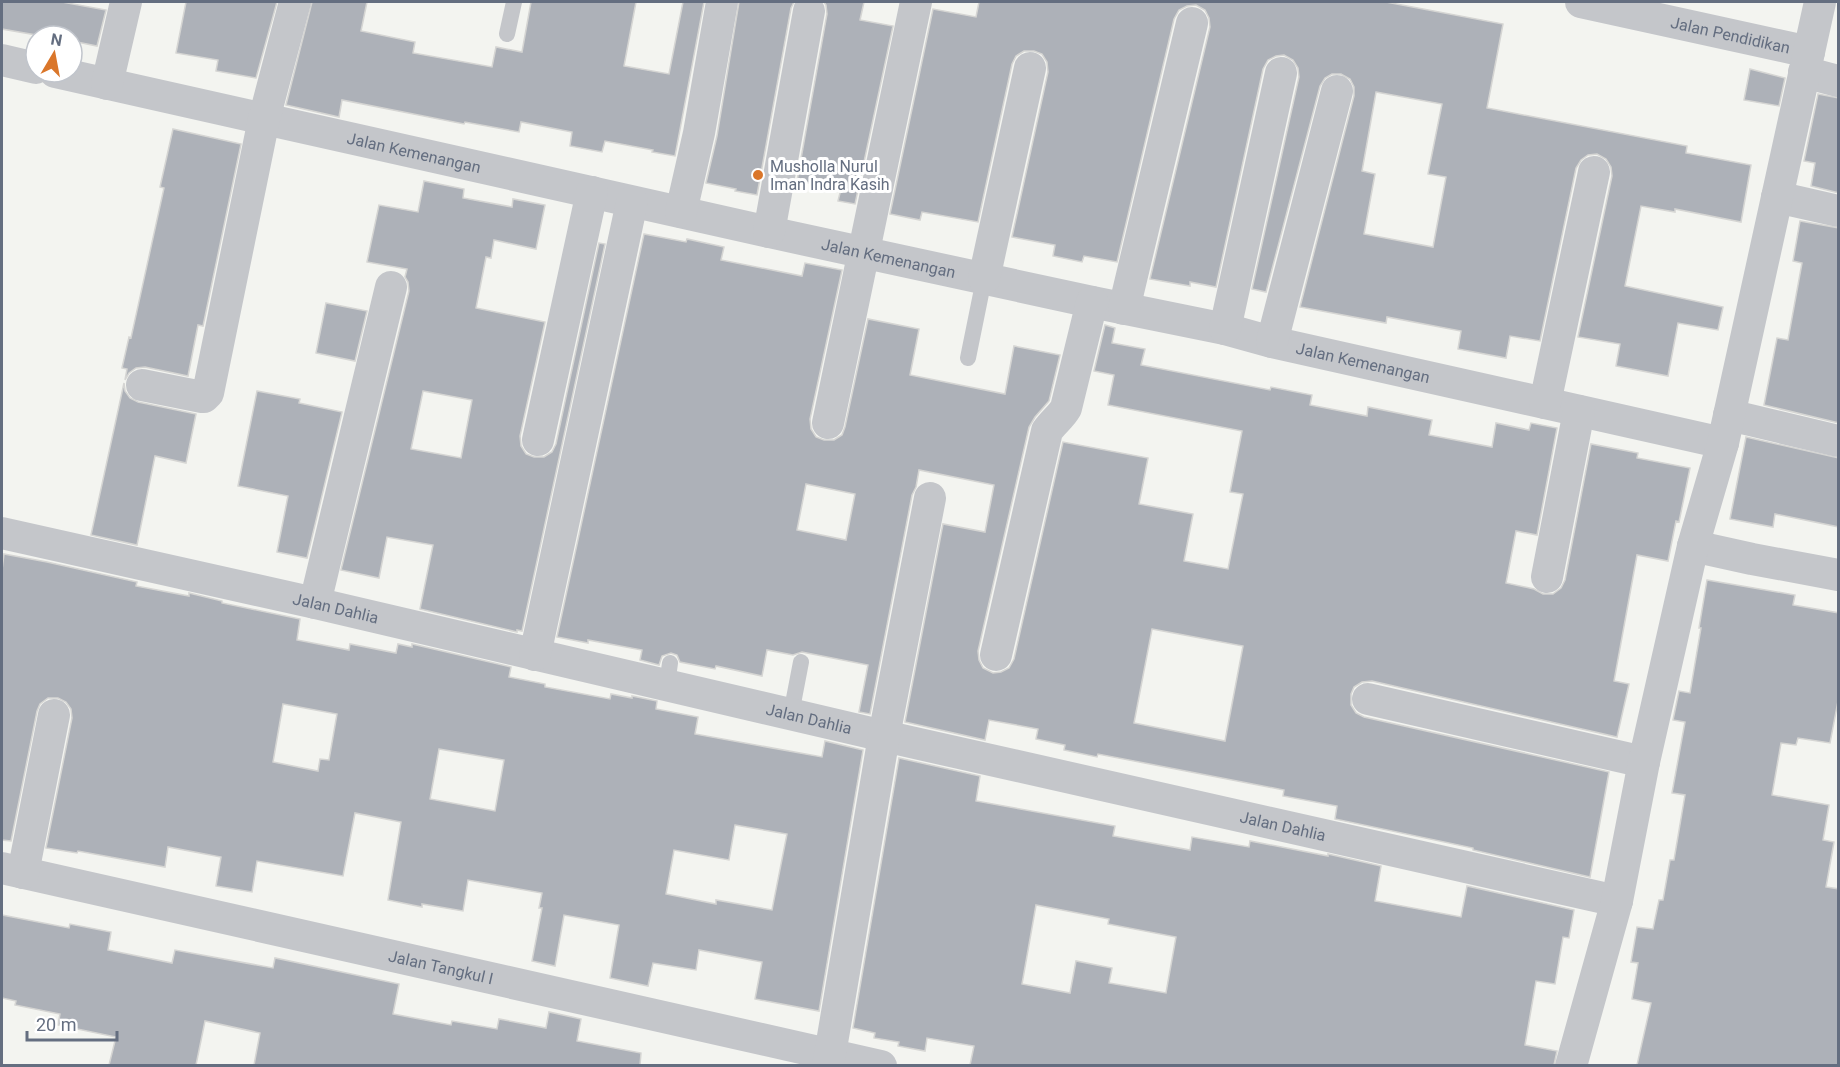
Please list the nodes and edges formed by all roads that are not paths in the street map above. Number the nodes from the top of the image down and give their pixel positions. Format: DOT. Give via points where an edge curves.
graph roads {
  1 [pos="126,2"];
  2 [pos="295,2"];
  3 [pos="514,2"];
  4 [pos="722,2"];
  5 [pos="916,2"];
  6 [pos="1581,2"];
  7 [pos="1820,2"];
  8 [pos="809,11"];
  9 [pos="1192,23"];
  10 [pos="507,34"];
  11 [pos="2,60"];
  12 [pos="1807,62"];
  13 [pos="24,65"];
  14 [pos="1030,68"];
  15 [pos="1281,73"];
  16 [pos="84,79"];
  17 [pos="1839,81"];
  18 [pos="107,84"];
  19 [pos="1337,92"];
  20 [pos="264,120"];
  21 [pos="1594,171"];
  22 [pos="592,192"];
  23 [pos="1777,197"];
  24 [pos="632,201"];
  25 [pos="1839,211"];
  26 [pos="681,212"];
  27 [pos="769,232"];
  28 [pos="864,252"];
  29 [pos="984,279"];
  30 [pos="391,287"];
  31 [pos="1092,302"];
  32 [pos="1124,309"];
  33 [pos="1225,329"];
  34 [pos="1272,342"];
  35 [pos="968,358"];
  36 [pos="142,385"];
  37 [pos="1545,403"];
  38 [pos="1579,411"];
  39 [pos="828,423"];
  40 [pos="1726,429"];
  41 [pos="538,440"];
  42 [pos="1839,441"];
  43 [pos="930,498"];
  44 [pos="2,533"];
  45 [pos="1693,546"];
  46 [pos="1839,575"];
  47 [pos="1547,577"];
  48 [pos="315,603"];
  49 [pos="535,655"];
  50 [pos="996,655"];
  51 [pos="801,662"];
  52 [pos="1368,699"];
  53 [pos="791,714"];
  54 [pos="54,715"];
  55 [pos="884,736"];
  56 [pos="1644,762"];
  57 [pos="12,870"];
  58 [pos="1617,901"];
  59 [pos="829,1060"];
  60 [pos="881,1065"];
  61 [pos="1571,1065"];
  1 -- 18 [label="street"];
  2 -- 20 [label="street"];
  3 -- 10 [label="lane"];
  4 -- 26 [label="street"];
  5 -- 28 [label="street"];
  6 -- 12 [label="street, Jalan Pendidikan"];
  7 -- 12 [label="street"];
  8 -- 27 [label="street"];
  9 -- 32 [label="street"];
  11 -- 13 [label="street"];
  12 -- 17 [label="street, Jalan Pendidikan"];
  12 -- 23 [label="street"];
  14 -- 29 [label="street"];
  15 -- 33 [label="street"];
  16 -- 18 [label="street, Jalan Kemenangan"];
  18 -- 20 [label="street, Jalan Kemenangan"];
  19 -- 34 [label="street"];
  20 -- 22 [label="street, Jalan Kemenangan"];
  20 -- 36 [label="street" via="208,393 202,397"];
  21 -- 37 [label="street"];
  22 -- 24 [label="street, Jalan Kemenangan"];
  22 -- 41 [label="street"];
  23 -- 25 [label="street"];
  23 -- 40 [label="street"];
  24 -- 26 [label="street, Jalan Kemenangan"];
  24 -- 49 [label="street"];
  26 -- 27 [label="street, Jalan Kemenangan"];
  27 -- 28 [label="street, Jalan Kemenangan"];
  28 -- 29 [label="street, Jalan Kemenangan"];
  28 -- 39 [label="street"];
  29 -- 31 [label="street, Jalan Kemenangan"];
  29 -- 35 [label="lane"];
  30 -- 48 [label="street"];
  31 -- 32 [label="street, Jalan Kemenangan"];
  31 -- 50 [label="street" via="1066,408 1047,431"];
  32 -- 33 [label="street, Jalan Kemenangan"];
  33 -- 34 [label="street, Jalan Kemenangan"];
  34 -- 37 [label="street, Jalan Kemenangan"];
  37 -- 38 [label="street, Jalan Kemenangan"];
  38 -- 40 [label="street, Jalan Kemenangan"];
  38 -- 47 [label="street"];
  40 -- 42 [label="street, Jalan Kemenangan"];
  40 -- 45 [label="street"];
  43 -- 55 [label="street"];
  44 -- 48 [label="street, Jalan Dahlia"];
  45 -- 46 [label="street"];
  45 -- 56 [label="street"];
  48 -- 49 [label="street, Jalan Dahlia"];
  49 -- 53 [label="street, Jalan Dahlia" via="668,674"];
  51 -- 53 [label="lane"];
  52 -- 56 [label="street"];
  53 -- 55 [label="street, Jalan Dahlia"];
  54 -- 57 [label="street"];
  55 -- 58 [label="street, Jalan Dahlia"];
  55 -- 59 [label="street"];
  56 -- 58 [label="street"];
  57 -- 59 [label="street, Jalan Tangkul I"];
  58 -- 61 [label="street"];
  59 -- 60 [label="street, Jalan Tangkul I"];
}
